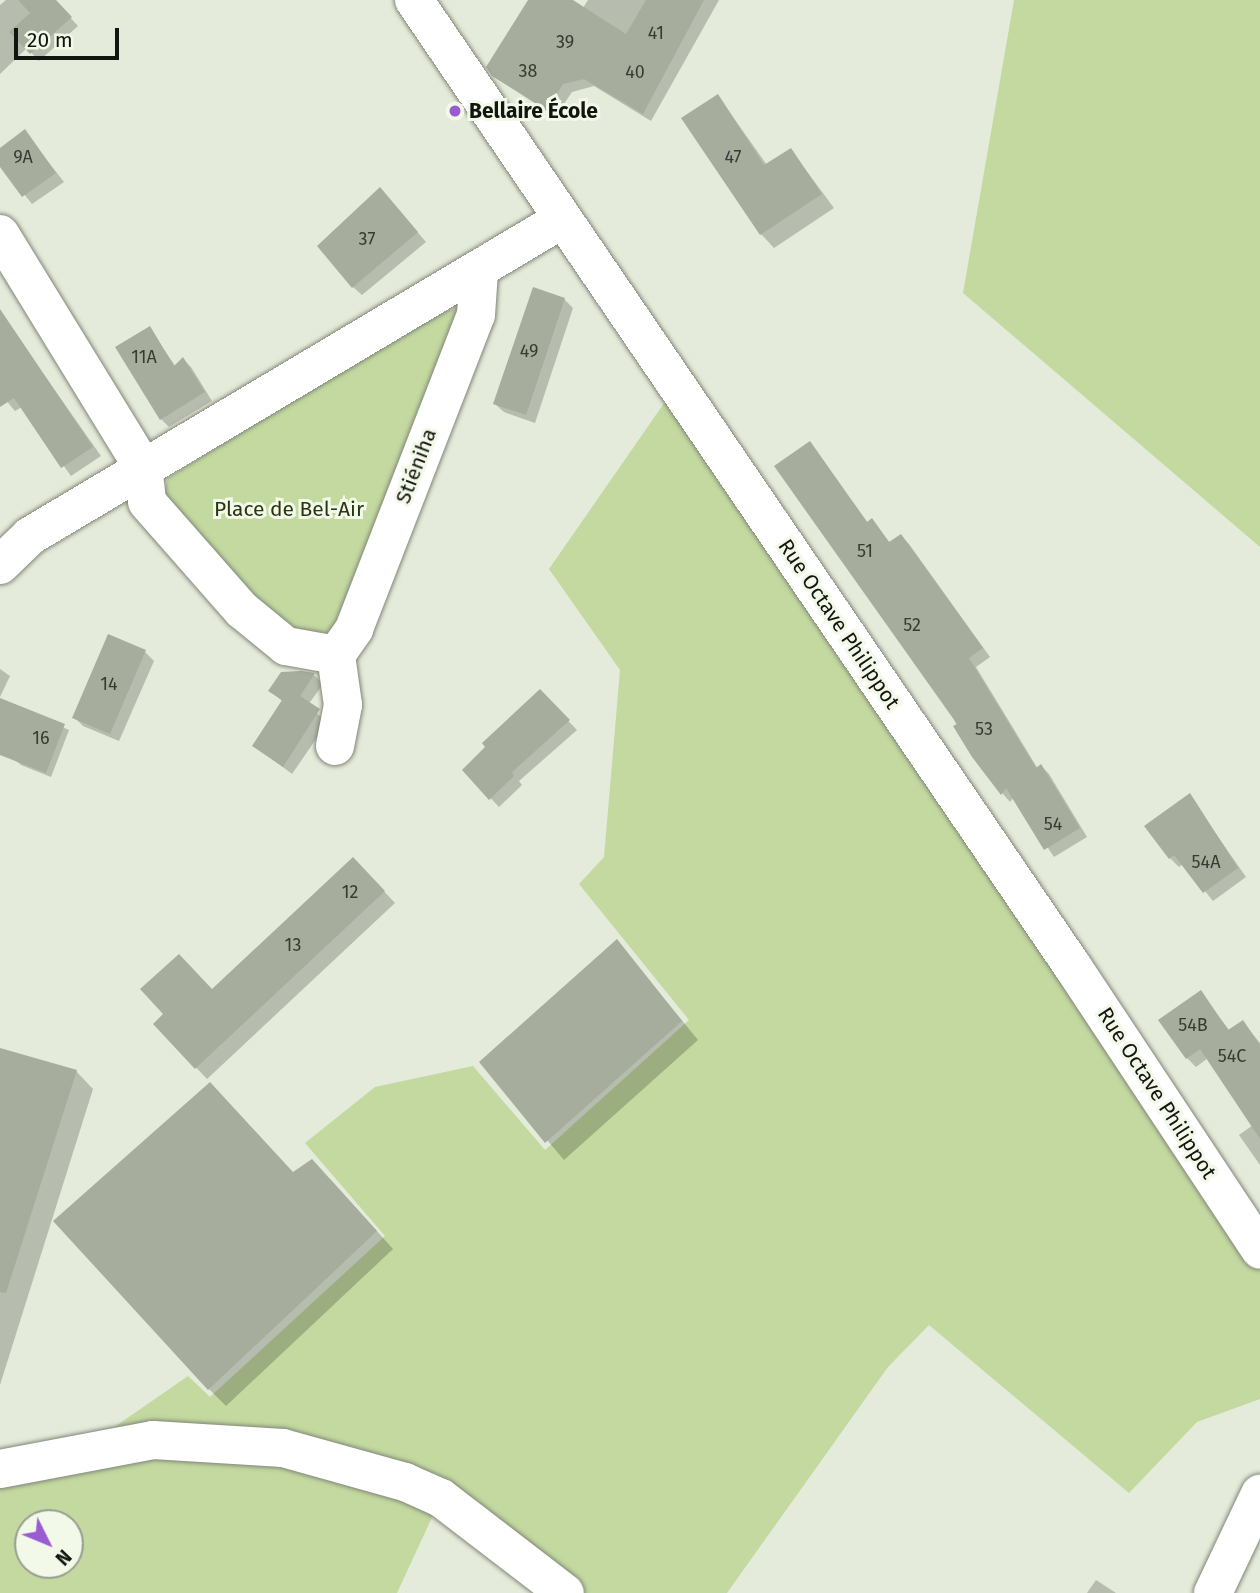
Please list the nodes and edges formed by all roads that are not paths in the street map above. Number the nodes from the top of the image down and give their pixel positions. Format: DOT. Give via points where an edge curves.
graph roads {
  1 [pos="414,0"];
  2 [pos="561,220"];
  3 [pos="0,234"];
  4 [pos="479,271"];
  5 [pos="143,467"];
  6 [pos="0,565"];
  7 [pos="336,655"];
  8 [pos="335,746"];
  9 [pos="1260,1250"];
  10 [pos="0,1469"];
  11 [pos="1260,1494"];
  12 [pos="565,1593"];
  13 [pos="1213,1593"];
  1 -- 2 [label="street, Rue Octave Philippot"];
  2 -- 4 [label="street"];
  2 -- 9 [label="street, Rue Octave Philippot" via="1073,967"];
  3 -- 5 [label="street"];
  4 -- 5 [label="street"];
  4 -- 7 [label="street, Stiéniha" via="476,314 354,629"];
  5 -- 6 [label="street" via="30,536"];
  5 -- 7 [label="street" via="147,502 242,610 286,646"];
  7 -- 8 [label="street" via="343,705"];
  10 -- 12 [label="street" via="153,1440 283,1448 392,1478 441,1498"];
  11 -- 13 [label="street"];
}
